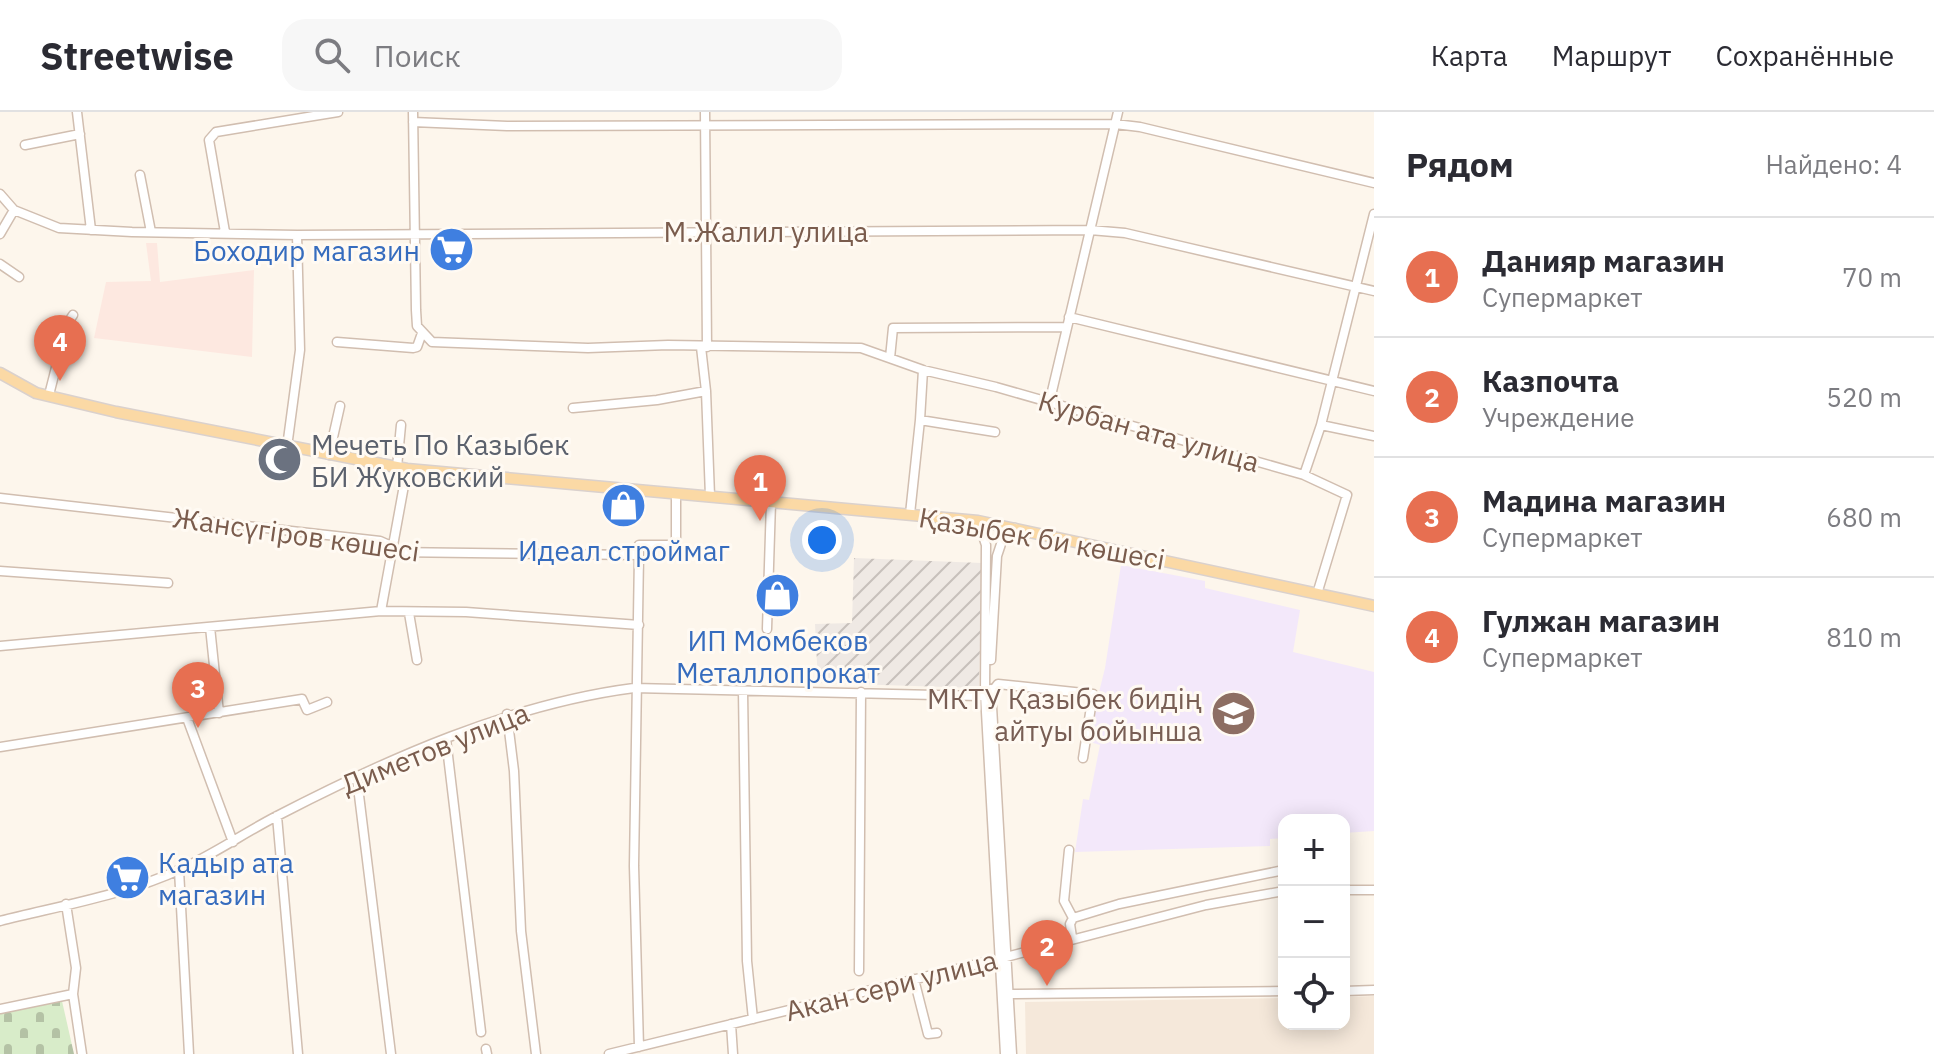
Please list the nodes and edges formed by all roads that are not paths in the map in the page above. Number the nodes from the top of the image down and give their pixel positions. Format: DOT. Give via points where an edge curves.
graph roads {
  1 [pos="77,112"];
  2 [pos="338,112"];
  3 [pos="413,112"];
  4 [pos="705,112"];
  5 [pos="1118,112"];
  6 [pos="413,122"];
  7 [pos="1115,124"];
  8 [pos="705,125"];
  9 [pos="80,134"];
  10 [pos="25,145"];
  11 [pos="140,175"];
  12 [pos="1374,183"];
  13 [pos="0,194"];
  14 [pos="14,210"];
  15 [pos="1374,214"];
  16 [pos="91,230"];
  17 [pos="1090,230"];
  18 [pos="709,231"];
  19 [pos="151,232"];
  20 [pos="225,232"];
  21 [pos="0,234"];
  22 [pos="297,235"];
  23 [pos="414,235"];
  24 [pos="0,264"];
  25 [pos="19,277"];
  26 [pos="1355,286"];
  27 [pos="1374,291"];
  28 [pos="73,315"];
  29 [pos="1069,317"];
  30 [pos="1067,327"];
  31 [pos="422,333"];
  32 [pos="337,342"];
  33 [pos="704,347"];
  34 [pos="890,358"];
  35 [pos="923,370"];
  36 [pos="0,373"];
  37 [pos="1333,381"];
  38 [pos="706,391"];
  39 [pos="1374,391"];
  40 [pos="49,395"];
  41 [pos="1049,404"];
  42 [pos="340,406"];
  43 [pos="573,408"];
  44 [pos="920,420"];
  45 [pos="401,425"];
  46 [pos="1321,425"];
  47 [pos="995,432"];
  48 [pos="1374,436"];
  49 [pos="287,447"];
  50 [pos="329,455"];
  51 [pos="402,468"];
  52 [pos="1304,475"];
  53 [pos="676,495"];
  54 [pos="710,496"];
  55 [pos="0,498"];
  56 [pos="771,502"];
  57 [pos="910,514"];
  58 [pos="978,521"];
  59 [pos="1015,527"];
  60 [pos="392,552"];
  61 [pos="639,555"];
  62 [pos="0,571"];
  63 [pos="168,583"];
  64 [pos="1317,594"];
  65 [pos="1374,606"];
  66 [pos="381,611"];
  67 [pos="409,613"];
  68 [pos="639,625"];
  69 [pos="210,627"];
  70 [pos="767,629"];
  71 [pos="0,646"];
  72 [pos="417,660"];
  73 [pos="634,688"];
  74 [pos="743,691"];
  75 [pos="861,692"];
  76 [pos="988,694"];
  77 [pos="327,702"];
  78 [pos="219,713"];
  79 [pos="507,714"];
  80 [pos="187,718"];
  81 [pos="446,739"];
  82 [pos="0,747"];
  83 [pos="1083,758"];
  84 [pos="357,779"];
  85 [pos="277,816"];
  86 [pos="233,842"];
  87 [pos="1069,850"];
  88 [pos="179,870"];
  89 [pos="1278,871"];
  90 [pos="1350,890"];
  91 [pos="1374,890"];
  92 [pos="1278,892"];
  93 [pos="66,904"];
  94 [pos="1073,918"];
  95 [pos="0,921"];
  96 [pos="1072,937"];
  97 [pos="1003,958"];
  98 [pos="859,971"];
  99 [pos="914,979"];
  100 [pos="1374,990"];
  101 [pos="1278,991"];
  102 [pos="1350,991"];
  103 [pos="73,994"];
  104 [pos="1006,994"];
  105 [pos="0,1009"];
  106 [pos="753,1019"];
  107 [pos="731,1024"];
  108 [pos="481,1032"];
  109 [pos="937,1033"];
  110 [pos="639,1047"];
  111 [pos="82,1054"];
  112 [pos="189,1054"];
  113 [pos="298,1054"];
  114 [pos="391,1054"];
  115 [pos="536,1054"];
  116 [pos="609,1054"];
  117 [pos="733,1054"];
  118 [pos="1005,1054"];
  119 [pos="1012,1054"];
  1 -- 9 [label="street"];
  2 -- 20 [label="street" via="216,132 209,140"];
  3 -- 6 [label="street"];
  4 -- 8 [label="street"];
  5 -- 7 [label="street"];
  6 -- 8 [label="street"];
  6 -- 23 [label="street"];
  7 -- 8 [label="street"];
  7 -- 12 [label="street"];
  7 -- 17 [label="street"];
  8 -- 18 [label="street"];
  9 -- 10 [label="street"];
  9 -- 16 [label="street"];
  11 -- 19 [label="street"];
  13 -- 14 [label="street, М.Жалил улица"];
  14 -- 16 [label="street, М.Жалил улица" via="59,228"];
  14 -- 21 [label="street"];
  15 -- 26 [label="street"];
  16 -- 19 [label="street, М.Жалил улица"];
  17 -- 18 [label="street, М.Жалил улица"];
  17 -- 26 [label="street, М.Жалил улица" via="1125,233"];
  17 -- 29 [label="street"];
  18 -- 23 [label="street, М.Жалил улица"];
  18 -- 33 [label="street"];
  19 -- 20 [label="street, М.Жалил улица"];
  20 -- 22 [label="street, М.Жалил улица"];
  22 -- 23 [label="street, М.Жалил улица"];
  22 -- 49 [label="street" via="300,350"];
  23 -- 31 [label="street" via="417,326"];
  24 -- 25 [label="street"];
  26 -- 27 [label="street, М.Жалил улица"];
  26 -- 37 [label="street"];
  28 -- 40 [label="street"];
  29 -- 30 [label="street"];
  29 -- 37 [label="street"];
  30 -- 34 [label="street" via="893,328"];
  30 -- 41 [label="street"];
  31 -- 32 [label="street" via="413,348"];
  31 -- 33 [label="street, Курбан ата улица" via="432,342"];
  33 -- 34 [label="street, Курбан ата улица" via="861,348"];
  33 -- 38 [label="street"];
  34 -- 35 [label="street, Курбан ата улица"];
  35 -- 41 [label="street, Курбан ата улица"];
  35 -- 44 [label="street"];
  36 -- 40 [label="main road, Қазыбек би көшесі"];
  37 -- 39 [label="street"];
  37 -- 46 [label="street"];
  38 -- 43 [label="street"];
  38 -- 54 [label="street"];
  40 -- 49 [label="main road, Қазыбек би көшесі"];
  41 -- 52 [label="street, Курбан ата улица"];
  42 -- 50 [label="street"];
  44 -- 47 [label="street"];
  44 -- 57 [label="street"];
  45 -- 51 [label="street"];
  46 -- 48 [label="street"];
  46 -- 52 [label="street"];
  49 -- 50 [label="main road, Қазыбек би көшесі"];
  50 -- 51 [label="main road, Қазыбек би көшесі"];
  51 -- 53 [label="main road, Қазыбек би көшесі"];
  51 -- 60 [label="street"];
  52 -- 64 [label="street, Курбан ата улица" via="1347,495"];
  53 -- 54 [label="main road, Қазыбек би көшесі"];
  53 -- 61 [label="street, Жансүгіров көшесі" via="676,545 639,545"];
  54 -- 56 [label="main road, Қазыбек би көшесі"];
  55 -- 60 [label="street, Жансүгіров көшесі" via="380,541"];
  56 -- 57 [label="main road, Қазыбек би көшесі"];
  56 -- 70 [label="street"];
  57 -- 58 [label="main road, Қазыбек би көшесі"];
  58 -- 59 [label="main road, Қазыбек би көшесі"];
  58 -- 76 [label="street" via="986,545"];
  59 -- 64 [label="main road, Қазыбек би көшесі"];
  59 -- 76 [label="street" via="997,556"];
  60 -- 61 [label="street, Жансүгіров көшесі"];
  60 -- 66 [label="street"];
  61 -- 68 [label="street"];
  62 -- 63 [label="street"];
  64 -- 65 [label="main road, Қазыбек би көшесі"];
  66 -- 67 [label="street"];
  66 -- 69 [label="street"];
  67 -- 68 [label="street"];
  67 -- 72 [label="street"];
  68 -- 73 [label="street"];
  69 -- 71 [label="street"];
  69 -- 78 [label="street"];
  73 -- 74 [label="street, Диметов улица"];
  73 -- 79 [label="street, Диметов улица"];
  73 -- 110 [label="street"];
  74 -- 75 [label="street, Диметов улица"];
  74 -- 106 [label="street" via="747,961"];
  75 -- 76 [label="street, Диметов улица"];
  75 -- 98 [label="street"];
  76 -- 83 [label="street, Диметов улица" via="998,684 1093,694"];
  76 -- 97 [label="street"];
  77 -- 78 [label="street" via="307,710 302,699"];
  78 -- 80 [label="street"];
  79 -- 81 [label="street, Диметов улица"];
  79 -- 115 [label="street" via="521,931"];
  80 -- 82 [label="street"];
  80 -- 86 [label="street"];
  81 -- 84 [label="street, Диметов улица"];
  81 -- 108 [label="street"];
  84 -- 85 [label="street, Диметов улица"];
  84 -- 114 [label="street"];
  85 -- 86 [label="street, Диметов улица"];
  85 -- 113 [label="street"];
  86 -- 88 [label="street, Диметов улица"];
  87 -- 94 [label="street" via="1064,901"];
  88 -- 93 [label="street, Диметов улица"];
  88 -- 112 [label="street"];
  89 -- 94 [label="street"];
  90 -- 91 [label="street"];
  92 -- 96 [label="street, Акан сери улица"];
  93 -- 95 [label="street, Диметов улица"];
  93 -- 103 [label="street" via="76,968"];
  94 -- 96 [label="street"];
  96 -- 97 [label="street, Акан сери улица"];
  97 -- 99 [label="street, Акан сери улица"];
  97 -- 104 [label="street"];
  99 -- 106 [label="street, Акан сери улица"];
  99 -- 109 [label="street" via="928,1034"];
  100 -- 102 [label="street"];
  101 -- 104 [label="street"];
  103 -- 105 [label="street"];
  103 -- 111 [label="street"];
  104 -- 118 [label="street"];
  104 -- 119 [label="street"];
  106 -- 107 [label="street, Акан сери улица"];
  107 -- 110 [label="street, Акан сери улица"];
  107 -- 117 [label="street"];
  110 -- 116 [label="street, Акан сери улица"];
}
